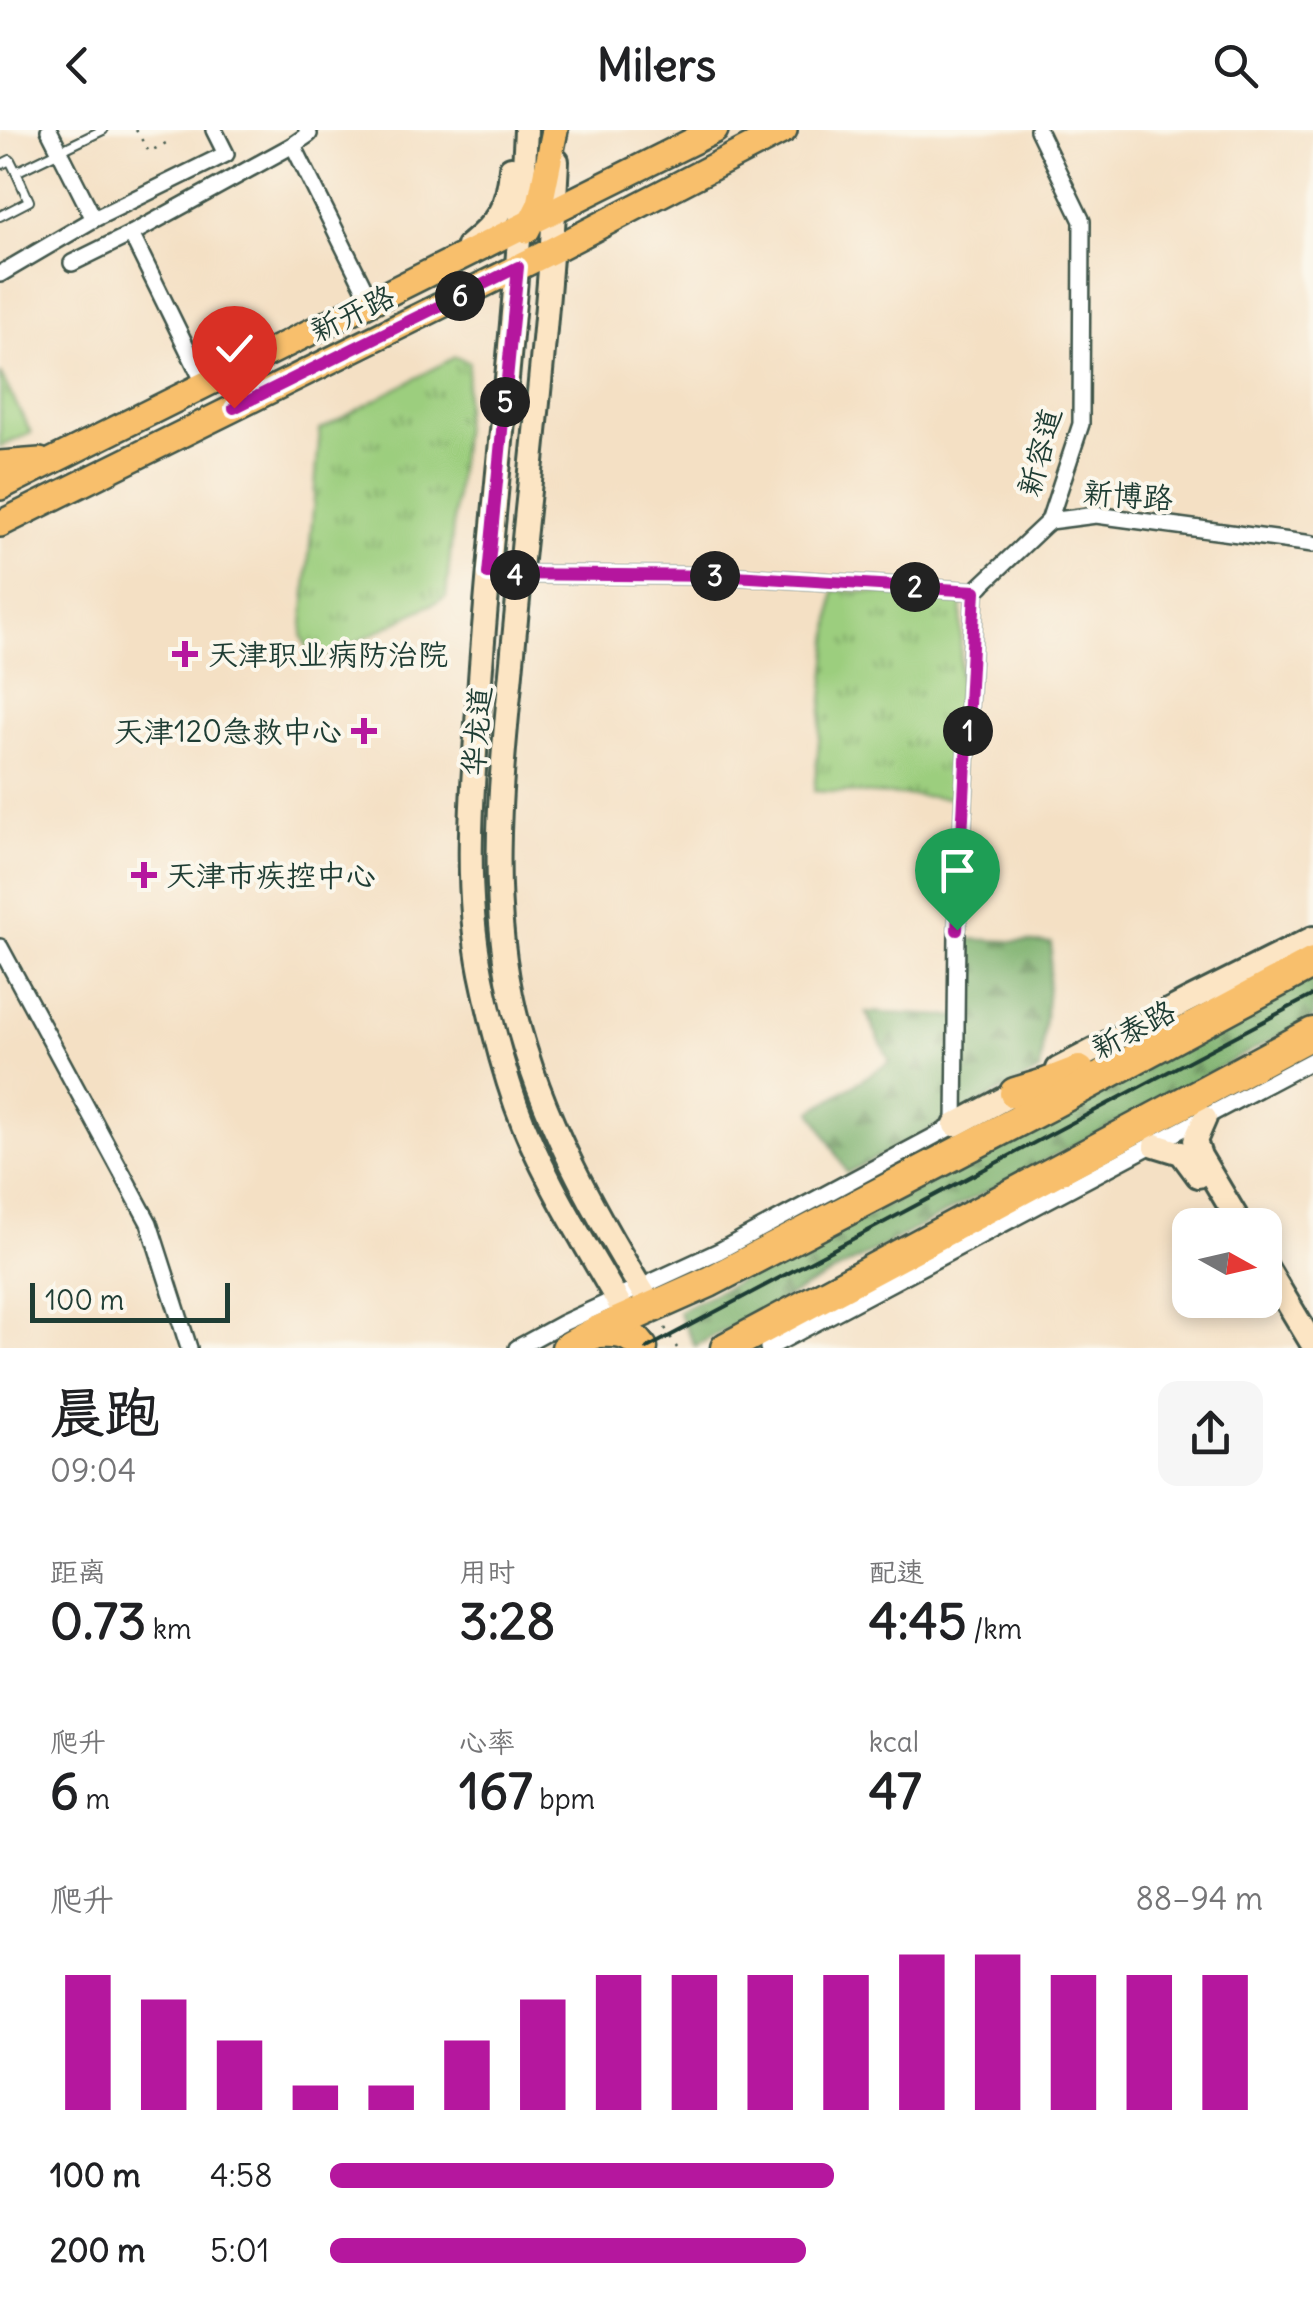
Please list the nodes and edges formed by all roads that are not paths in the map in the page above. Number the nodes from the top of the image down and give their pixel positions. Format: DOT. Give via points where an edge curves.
graph roads {
  1 [pos="49,130"];
  2 [pos="103,130"];
  3 [pos="214,130"];
  4 [pos="307,130"];
  5 [pos="513,130"];
  6 [pos="526,130"];
  7 [pos="556,130"];
  8 [pos="715,130"];
  9 [pos="784,130"];
  10 [pos="1038,130"];
  11 [pos="293,144"];
  12 [pos="60,150"];
  13 [pos="0,165"];
  14 [pos="16,172"];
  15 [pos="0,216"];
  16 [pos="94,219"];
  17 [pos="532,225"];
  18 [pos="131,234"];
  19 [pos="552,251"];
  20 [pos="72,263"];
  21 [pos="438,267"];
  22 [pos="518,267"];
  23 [pos="0,274"];
  24 [pos="370,300"];
  25 [pos="446,303"];
  26 [pos="205,385"];
  27 [pos="65,455"];
  28 [pos="0,464"];
  29 [pos="0,487"];
  30 [pos="8,517"];
  31 [pos="1049,521"];
  32 [pos="1313,544"];
  33 [pos="488,574"];
  34 [pos="520,575"];
  35 [pos="975,591"];
  36 [pos="1313,938"];
  37 [pos="0,947"];
  38 [pos="1313,963"];
  39 [pos="1277,982"];
  40 [pos="1313,1033"];
  41 [pos="1313,1060"];
  42 [pos="1014,1093"];
  43 [pos="1205,1118"];
  44 [pos="956,1125"];
  45 [pos="1155,1145"];
  46 [pos="1217,1208"];
  47 [pos="1231,1208"];
  48 [pos="1282,1294"];
  49 [pos="634,1301"];
  50 [pos="1282,1318"];
  51 [pos="594,1332"];
  52 [pos="1313,1346"];
  53 [pos="189,1348"];
  54 [pos="518,1348"];
  55 [pos="567,1348"];
  56 [pos="642,1348"];
  57 [pos="726,1348"];
  58 [pos="768,1348"];
  59 [pos="1300,1348"];
  1 -- 12 [label="street"];
  2 -- 12 [label="lane"];
  3 -- 16 [label="street" via="226,154"];
  4 -- 11 [label="street"];
  5 -- 21 [label="main road" via="510,185 497,219"];
  6 -- 17 [label="main road"];
  7 -- 17 [label="main road"];
  8 -- 17 [label="main road, 新开路"];
  9 -- 19 [label="main road, 新开路"];
  10 -- 31 [label="street, 新容道" via="1082,221 1081,424"];
  11 -- 18 [label="street"];
  11 -- 24 [label="street"];
  12 -- 14 [label="lane"];
  12 -- 16 [label="street"];
  13 -- 14 [label="lane" via="10,160"];
  14 -- 15 [label="lane" via="30,201"];
  16 -- 23 [label="street"];
  17 -- 19 [label="main road, 华龙道"];
  17 -- 21 [label="main road, 新开路"];
  17 -- 22 [label="main road"];
  17 -- 25 [label="main road"];
  18 -- 20 [label="street"];
  18 -- 26 [label="street"];
  19 -- 22 [label="main road, 新开路"];
  19 -- 34 [label="main road, 华龙道"];
  21 -- 24 [label="main road, 新开路"];
  22 -- 25 [label="main road, 新开路"];
  22 -- 33 [label="main road"];
  24 -- 26 [label="main road, 新开路"];
  25 -- 30 [label="main road, 新开路"];
  26 -- 27 [label="main road, 新开路"];
  27 -- 28 [label="main road"];
  27 -- 29 [label="main road, 新开路"];
  31 -- 32 [label="street, 新博路" via="1096,515"];
  31 -- 35 [label="street, 新博路"];
  33 -- 34 [label="street"];
  33 -- 49 [label="main road" via="470,850 481,973 517,1107 552,1185"];
  34 -- 35 [label="street" via="735,576"];
  34 -- 49 [label="main road, 华龙道" via="498,836 507,968 523,1043 549,1115"];
  35 -- 44 [label="street" via="957,930"];
  36 -- 42 [label="main road, 新泰路"];
  37 -- 53 [label="street" via="149,1223"];
  38 -- 39 [label="highway"];
  39 -- 42 [label="highway" via="1204,1007 1075,1072"];
  39 -- 49 [label="highway" via="709,1282"];
  40 -- 57 [label="highway"];
  41 -- 43 [label="street"];
  42 -- 44 [label="main road, 新泰路"];
  43 -- 45 [label="street"];
  43 -- 47 [label="main road" via="1195,1141"];
  44 -- 49 [label="street"];
  45 -- 46 [label="main road" via="1182,1153"];
  45 -- 58 [label="street"];
  48 -- 52 [label="main road"];
  49 -- 51 [label="highway"];
  49 -- 54 [label="street" via="563,1324"];
  50 -- 59 [label="main road"];
  51 -- 55 [label="highway"];
  51 -- 56 [label="highway" via="628,1334"];
}
